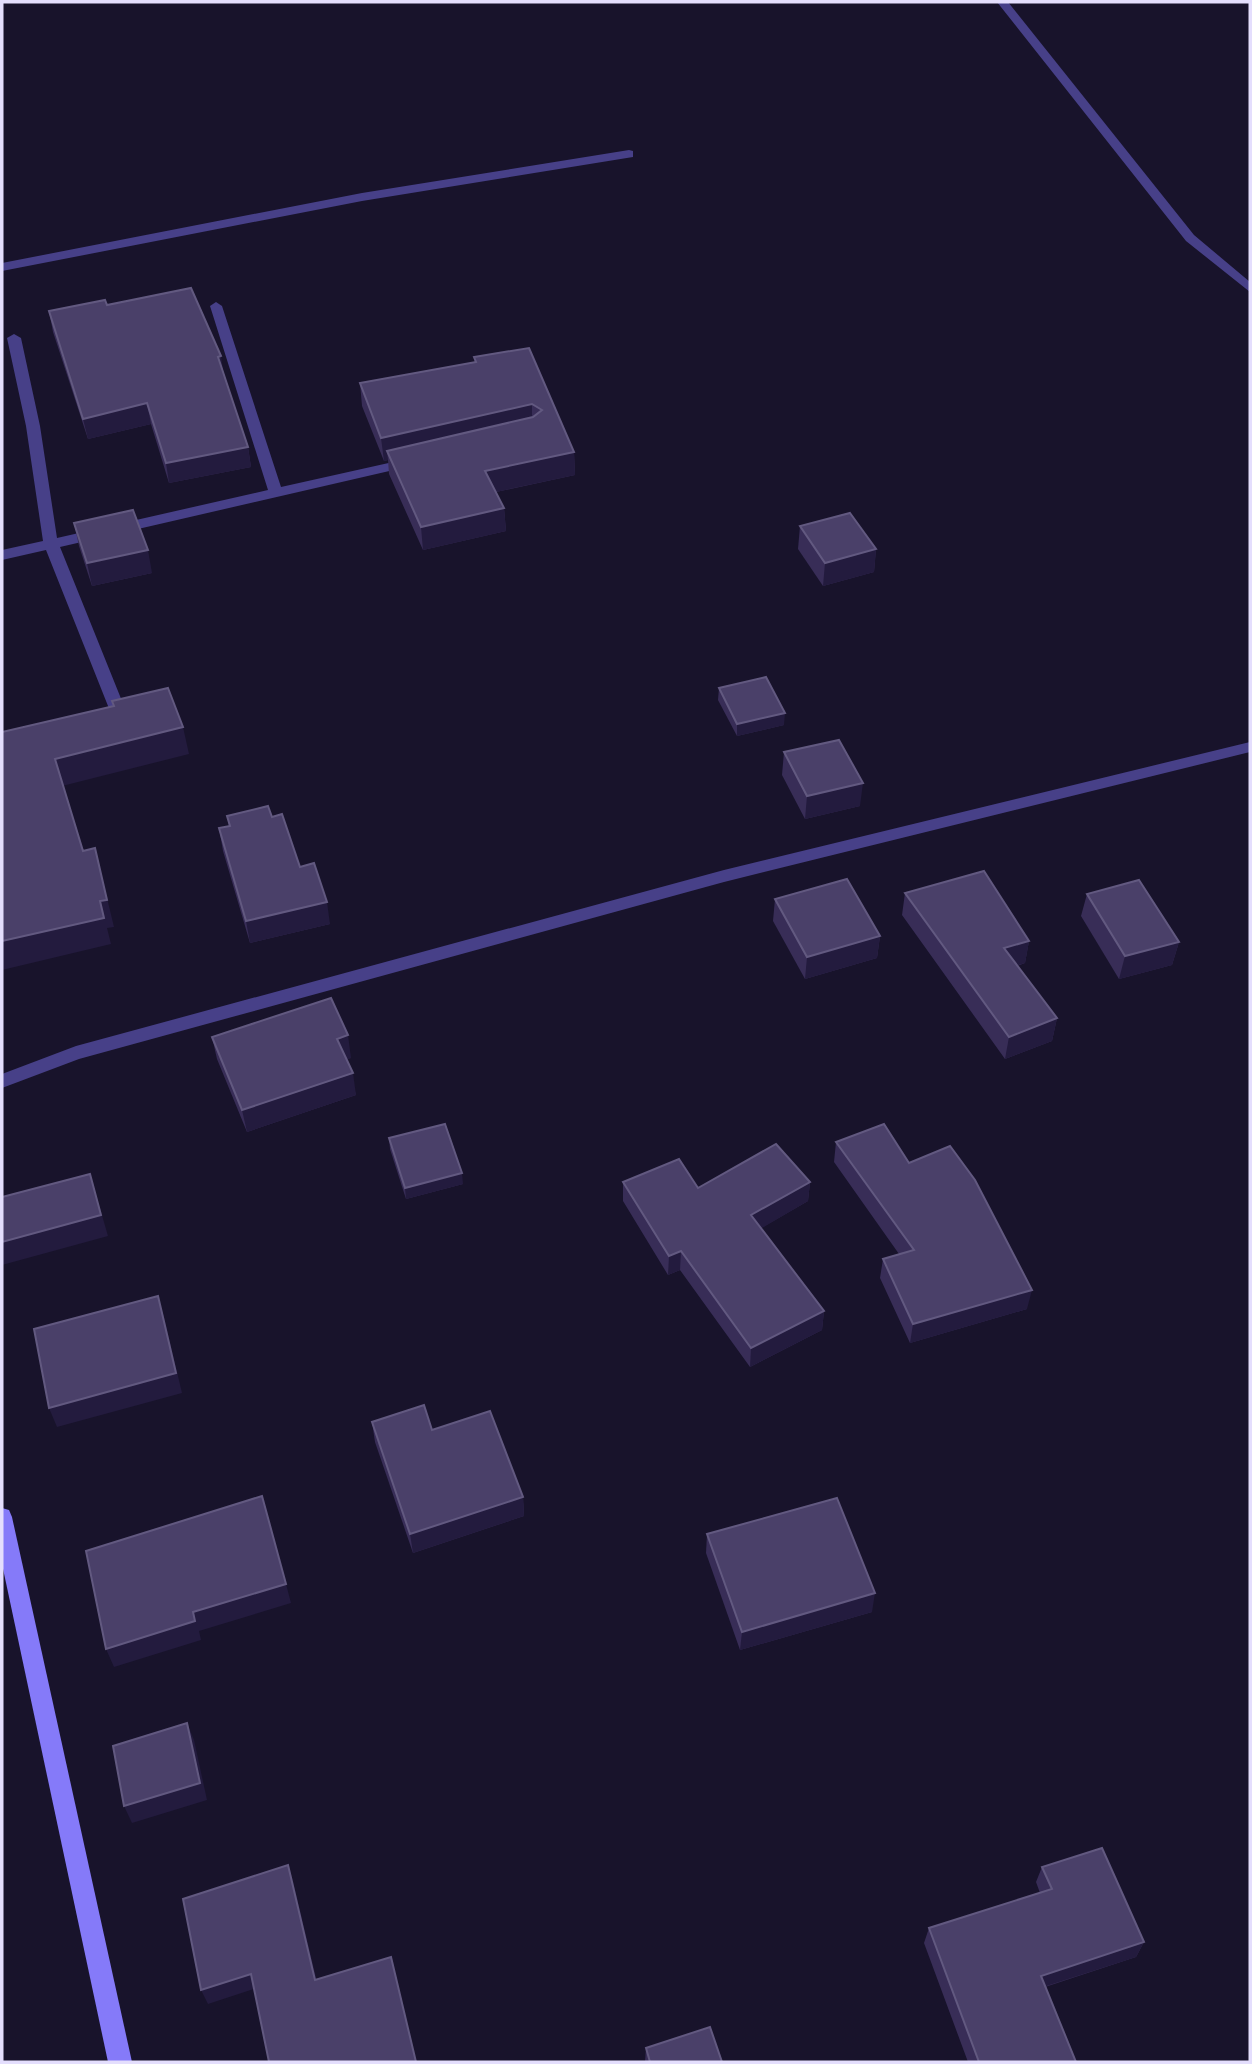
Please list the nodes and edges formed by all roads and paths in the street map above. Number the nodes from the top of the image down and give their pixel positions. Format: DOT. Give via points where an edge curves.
graph roads {
  1 [pos="1002,2"];
  2 [pos="629,154"];
  3 [pos="2,267"];
  4 [pos="1250,288"];
  5 [pos="216,306"];
  6 [pos="14,338"];
  7 [pos="425,459"];
  8 [pos="276,493"];
  9 [pos="51,543"];
  10 [pos="2,555"];
  11 [pos="118,711"];
  12 [pos="1250,747"];
  13 [pos="2,1081"];
  14 [pos="2,1517"];
  15 [pos="120,2062"];
  1 -- 4 [label="street" via="1190,238"];
  2 -- 3 [label="street" via="362,197"];
  5 -- 8 [label="street"];
  6 -- 9 [label="street"];
  7 -- 8 [label="street"];
  8 -- 9 [label="street"];
  9 -- 10 [label="street"];
  9 -- 11 [label="street"];
  12 -- 13 [label="street" via="724,876 76,1053"];
  14 -- 15 [label="street"];
}
